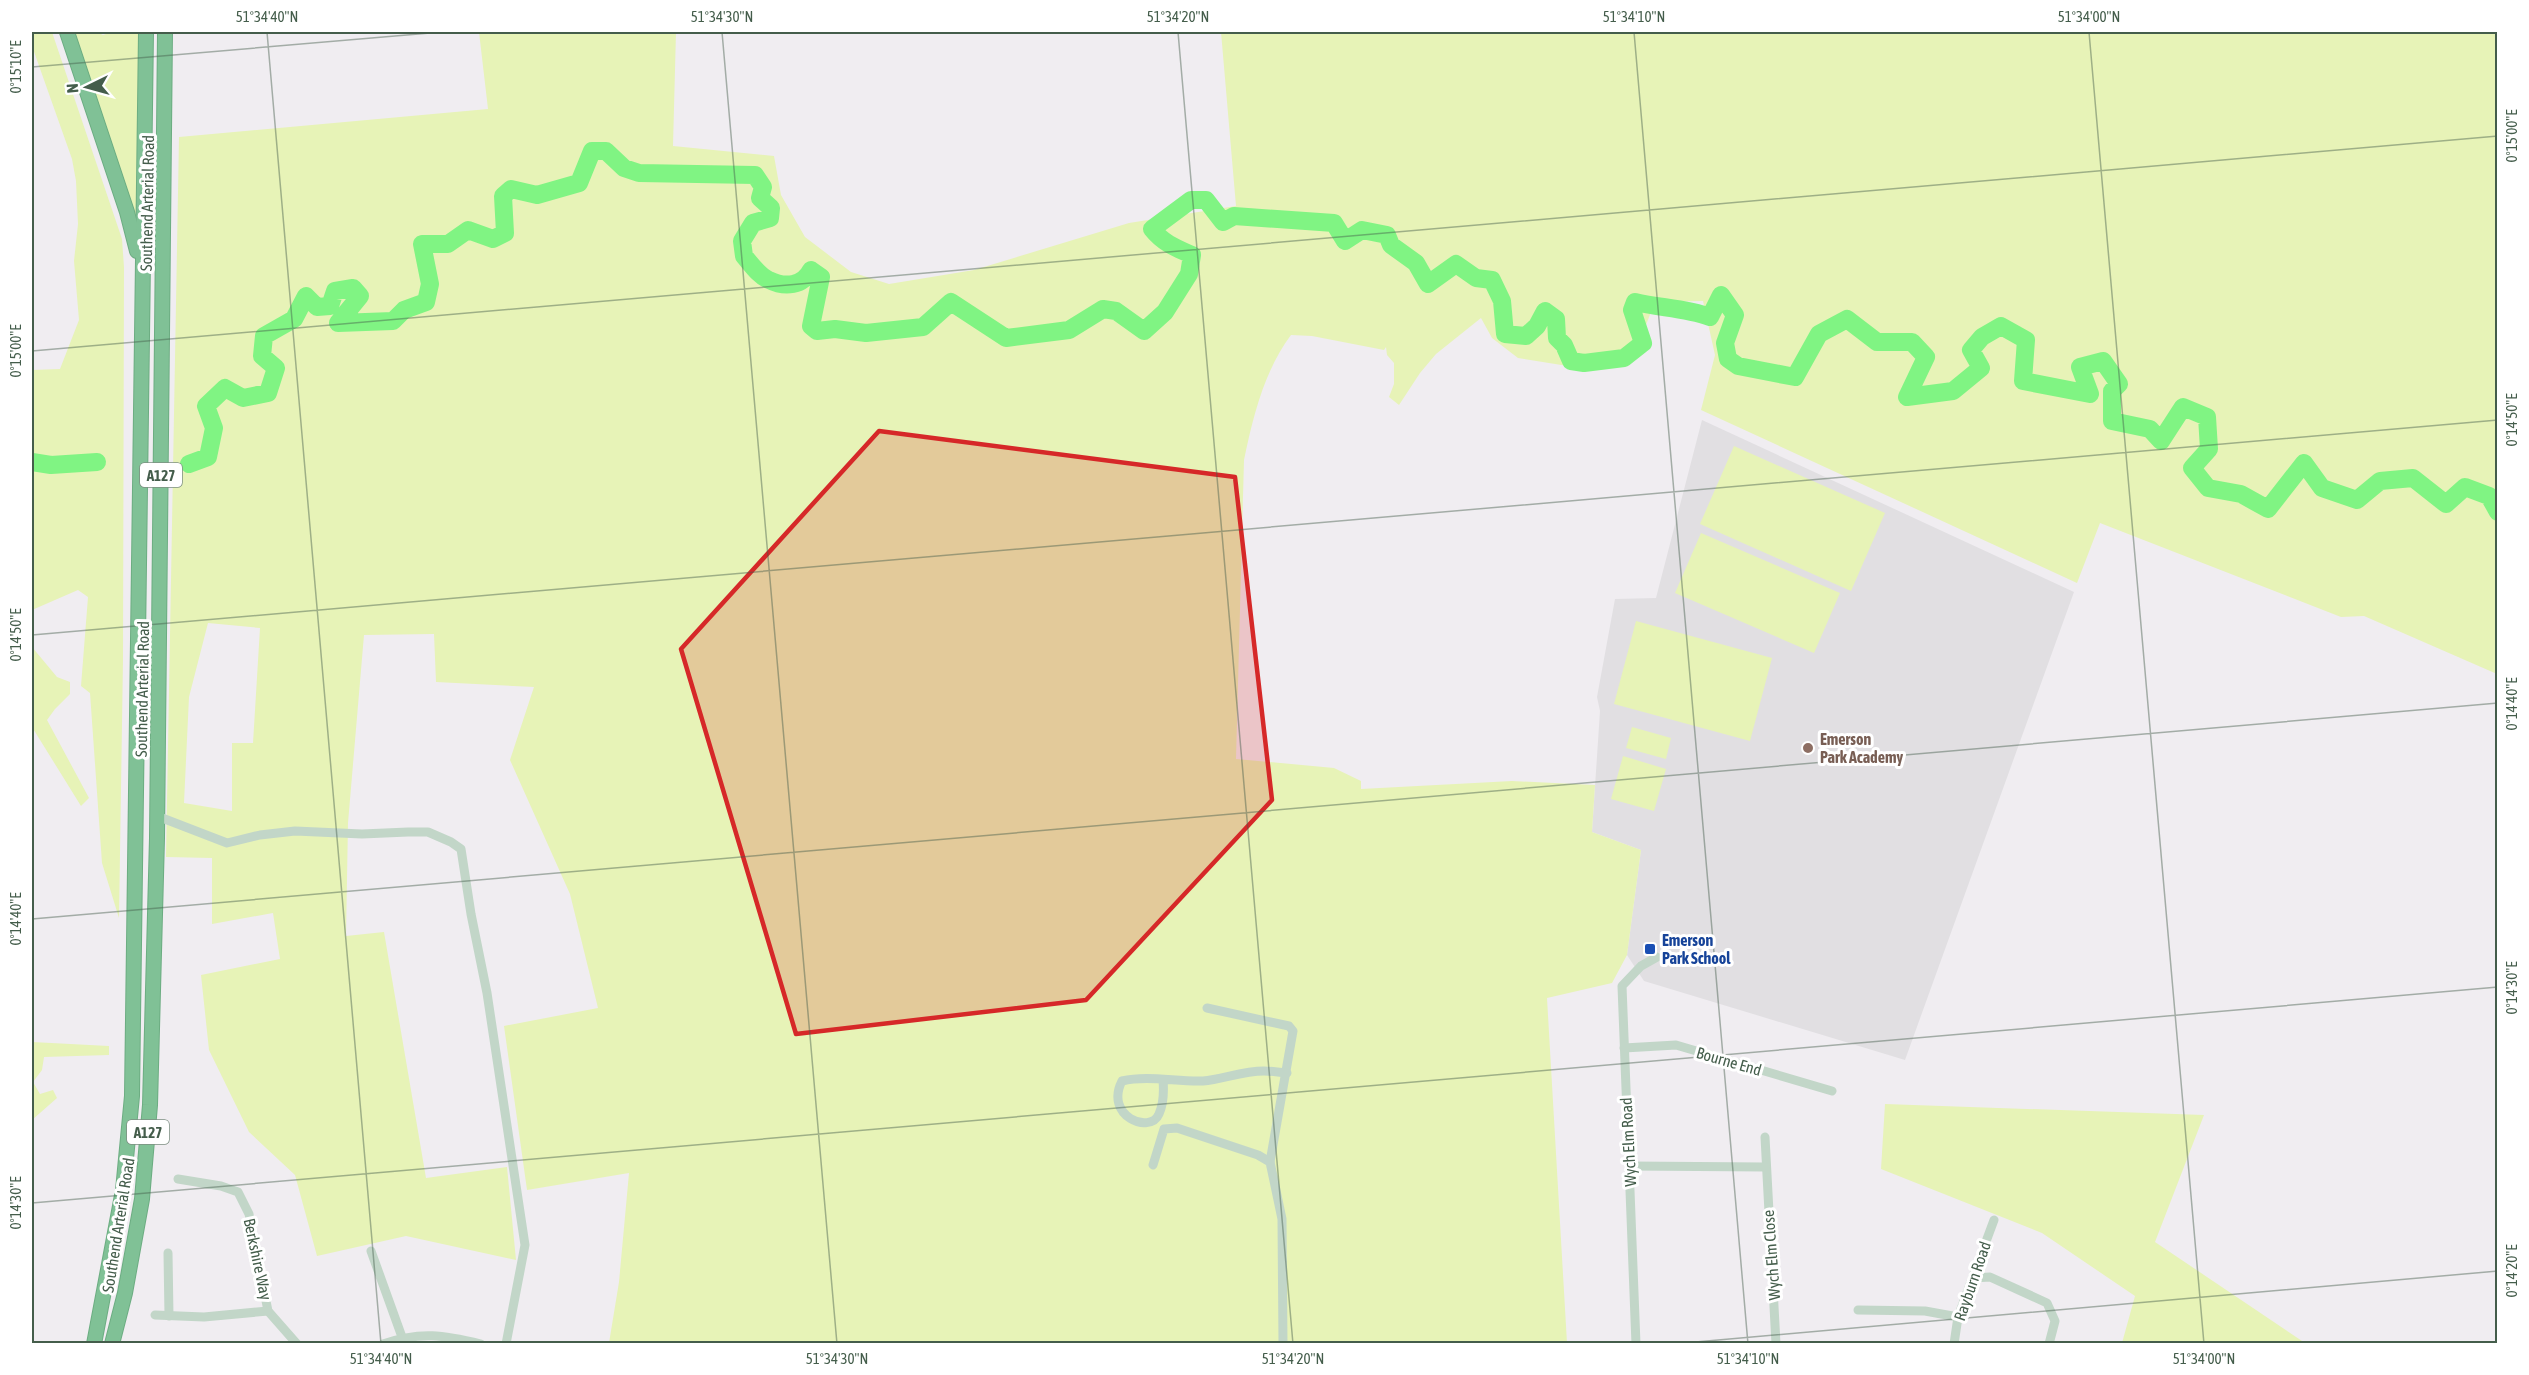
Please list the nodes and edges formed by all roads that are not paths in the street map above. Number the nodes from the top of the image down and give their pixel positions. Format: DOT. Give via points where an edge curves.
graph roads {
  1 [pos="67,32"];
  2 [pos="146,32"];
  3 [pos="165,32"];
  4 [pos="142,288"];
  5 [pos="157,816"];
  6 [pos="1657,957"];
  7 [pos="1207,1008"];
  8 [pos="1624,1048"];
  9 [pos="1287,1073"];
  10 [pos="1163,1080"];
  11 [pos="1833,1091"];
  12 [pos="1765,1137"];
  13 [pos="1270,1162"];
  14 [pos="1153,1165"];
  15 [pos="1629,1166"];
  16 [pos="1765,1167"];
  17 [pos="178,1179"];
  18 [pos="1994,1220"];
  19 [pos="371,1251"];
  20 [pos="168,1253"];
  21 [pos="1973,1278"];
  22 [pos="1858,1310"];
  23 [pos="268,1311"];
  24 [pos="155,1315"];
  25 [pos="169,1316"];
  26 [pos="1958,1317"];
  27 [pos="402,1337"];
  28 [pos="94,1344"];
  29 [pos="112,1344"];
  30 [pos="297,1344"];
  31 [pos="383,1344"];
  32 [pos="481,1344"];
  33 [pos="506,1344"];
  34 [pos="1283,1344"];
  35 [pos="1636,1344"];
  36 [pos="1776,1344"];
  37 [pos="1954,1344"];
  38 [pos="2049,1344"];
  1 -- 4 [label="highway" via="127,212"];
  2 -- 4 [label="highway, Southend Arterial Road / A127"];
  3 -- 5 [label="highway, Southend Arterial Road / A127"];
  4 -- 28 [label="highway, Southend Arterial Road / A127" via="132,1096 123,1190"];
  5 -- 29 [label="highway, Southend Arterial Road / A127" via="150,1105 143,1187"];
  5 -- 33 [label="street" via="227,843 295,831 428,832 461,849 525,1245"];
  6 -- 8 [label="street, Wych Elm Road" via="1641,966 1622,986"];
  7 -- 9 [label="street" via="1289,1026 1293,1031"];
  8 -- 11 [label="street, Bourne End" via="1676,1046"];
  8 -- 15 [label="street, Wych Elm Road"];
  9 -- 10 [label="street" via="1262,1071 1205,1080"];
  9 -- 13 [label="street"];
  10 -- 10 [label="street" via="1122,1081 1117,1092 1120,1109 1127,1118 1141,1122 1159,1116"];
  12 -- 16 [label="street, Wych Elm Close"];
  13 -- 14 [label="street" via="1177,1128 1164,1129"];
  13 -- 34 [label="street" via="1282,1219"];
  15 -- 16 [label="street"];
  15 -- 35 [label="street, Wych Elm Road"];
  16 -- 36 [label="street, Wych Elm Close"];
  17 -- 23 [label="street, Berkshire Way" via="221,1185 238,1192 249,1214"];
  18 -- 21 [label="street, Rayburn Road"];
  19 -- 27 [label="street"];
  20 -- 25 [label="street"];
  21 -- 26 [label="street, Rayburn Road"];
  21 -- 38 [label="street" via="1990,1276 2047,1303 2055,1321"];
  22 -- 26 [label="street" via="1925,1311"];
  23 -- 25 [label="street"];
  23 -- 30 [label="street, Berkshire Way"];
  24 -- 25 [label="street"];
  26 -- 37 [label="street, Rayburn Road"];
  27 -- 31 [label="street"];
  27 -- 32 [label="street" via="437,1334"];
}
